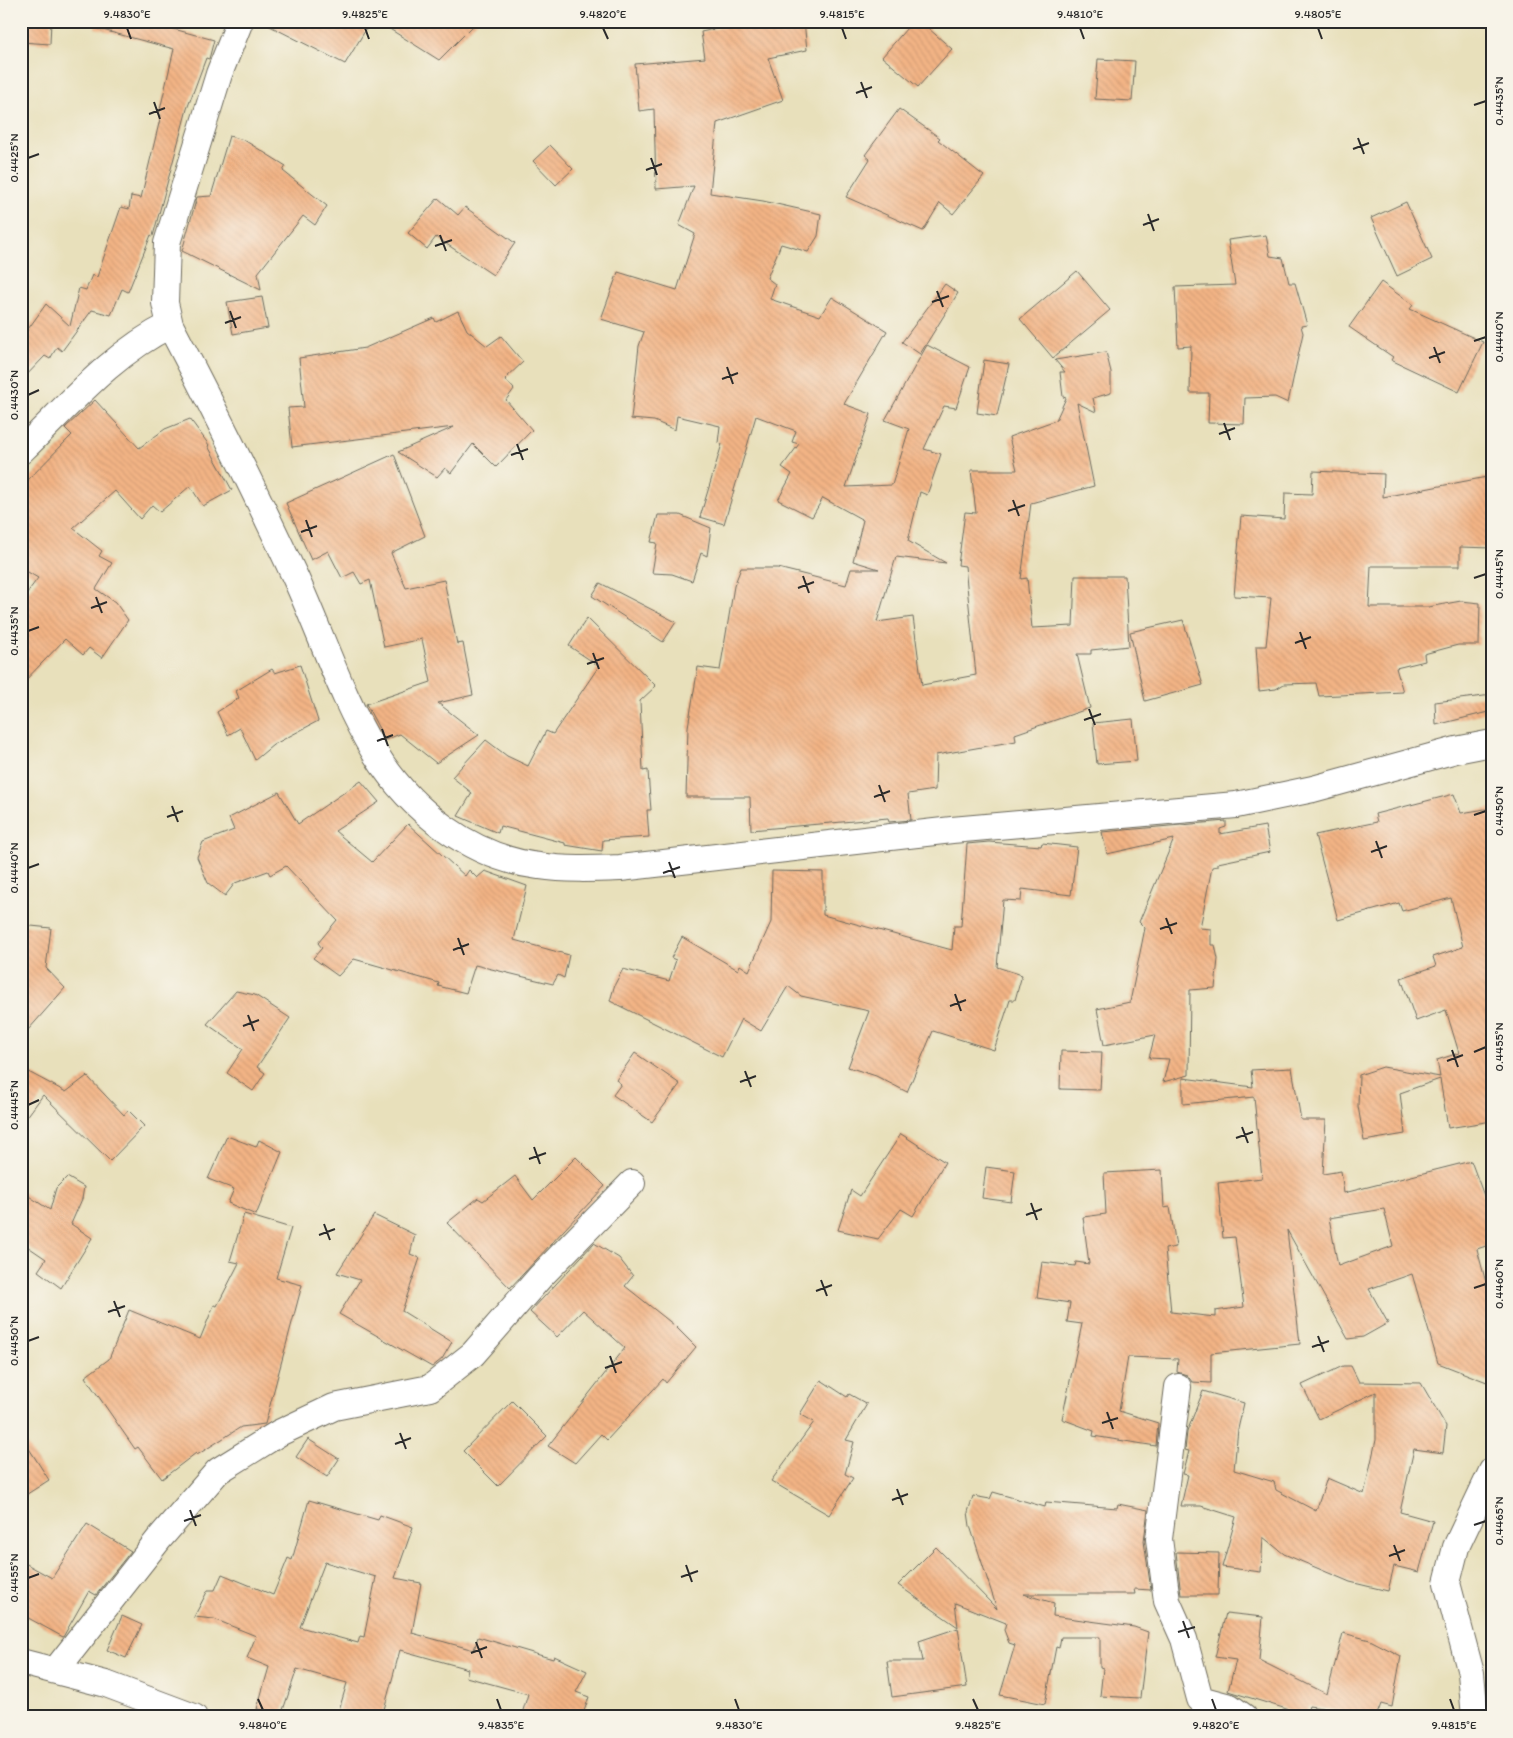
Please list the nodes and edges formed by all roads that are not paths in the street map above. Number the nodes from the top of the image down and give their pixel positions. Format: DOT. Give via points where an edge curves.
graph roads {
  1 [pos="240,21"];
  2 [pos="170,325"];
  3 [pos="21,451"];
  4 [pos="1492,743"];
  5 [pos="632,1183"];
  6 [pos="1178,1387"];
  7 [pos="1492,1471"];
  8 [pos="21,1662"];
  9 [pos="55,1671"];
  10 [pos="1195,1708"];
  11 [pos="194,1717"];
  12 [pos="1244,1717"];
  13 [pos="1475,1717"];
  1 -- 2 [label="street" via="220,74 167,244 165,303"];
  2 -- 3 [label="street" via="143,338 123,354"];
  2 -- 4 [label="street" via="280,545 352,709 375,753 414,801 452,833 477,848 505,858 538,866 580,870 620,868 952,830 1236,805 1313,790"];
  5 -- 9 [label="street" via="540,1277 473,1354 430,1388 334,1407 279,1433 218,1471"];
  6 -- 10 [label="street" via="1159,1539 1167,1602 1184,1639"];
  7 -- 13 [label="street" via="1456,1547 1447,1583 1471,1672"];
  8 -- 9 [label="street"];
  9 -- 11 [label="street" via="106,1684"];
  10 -- 12 [label="street" via="1230,1707"];
}
